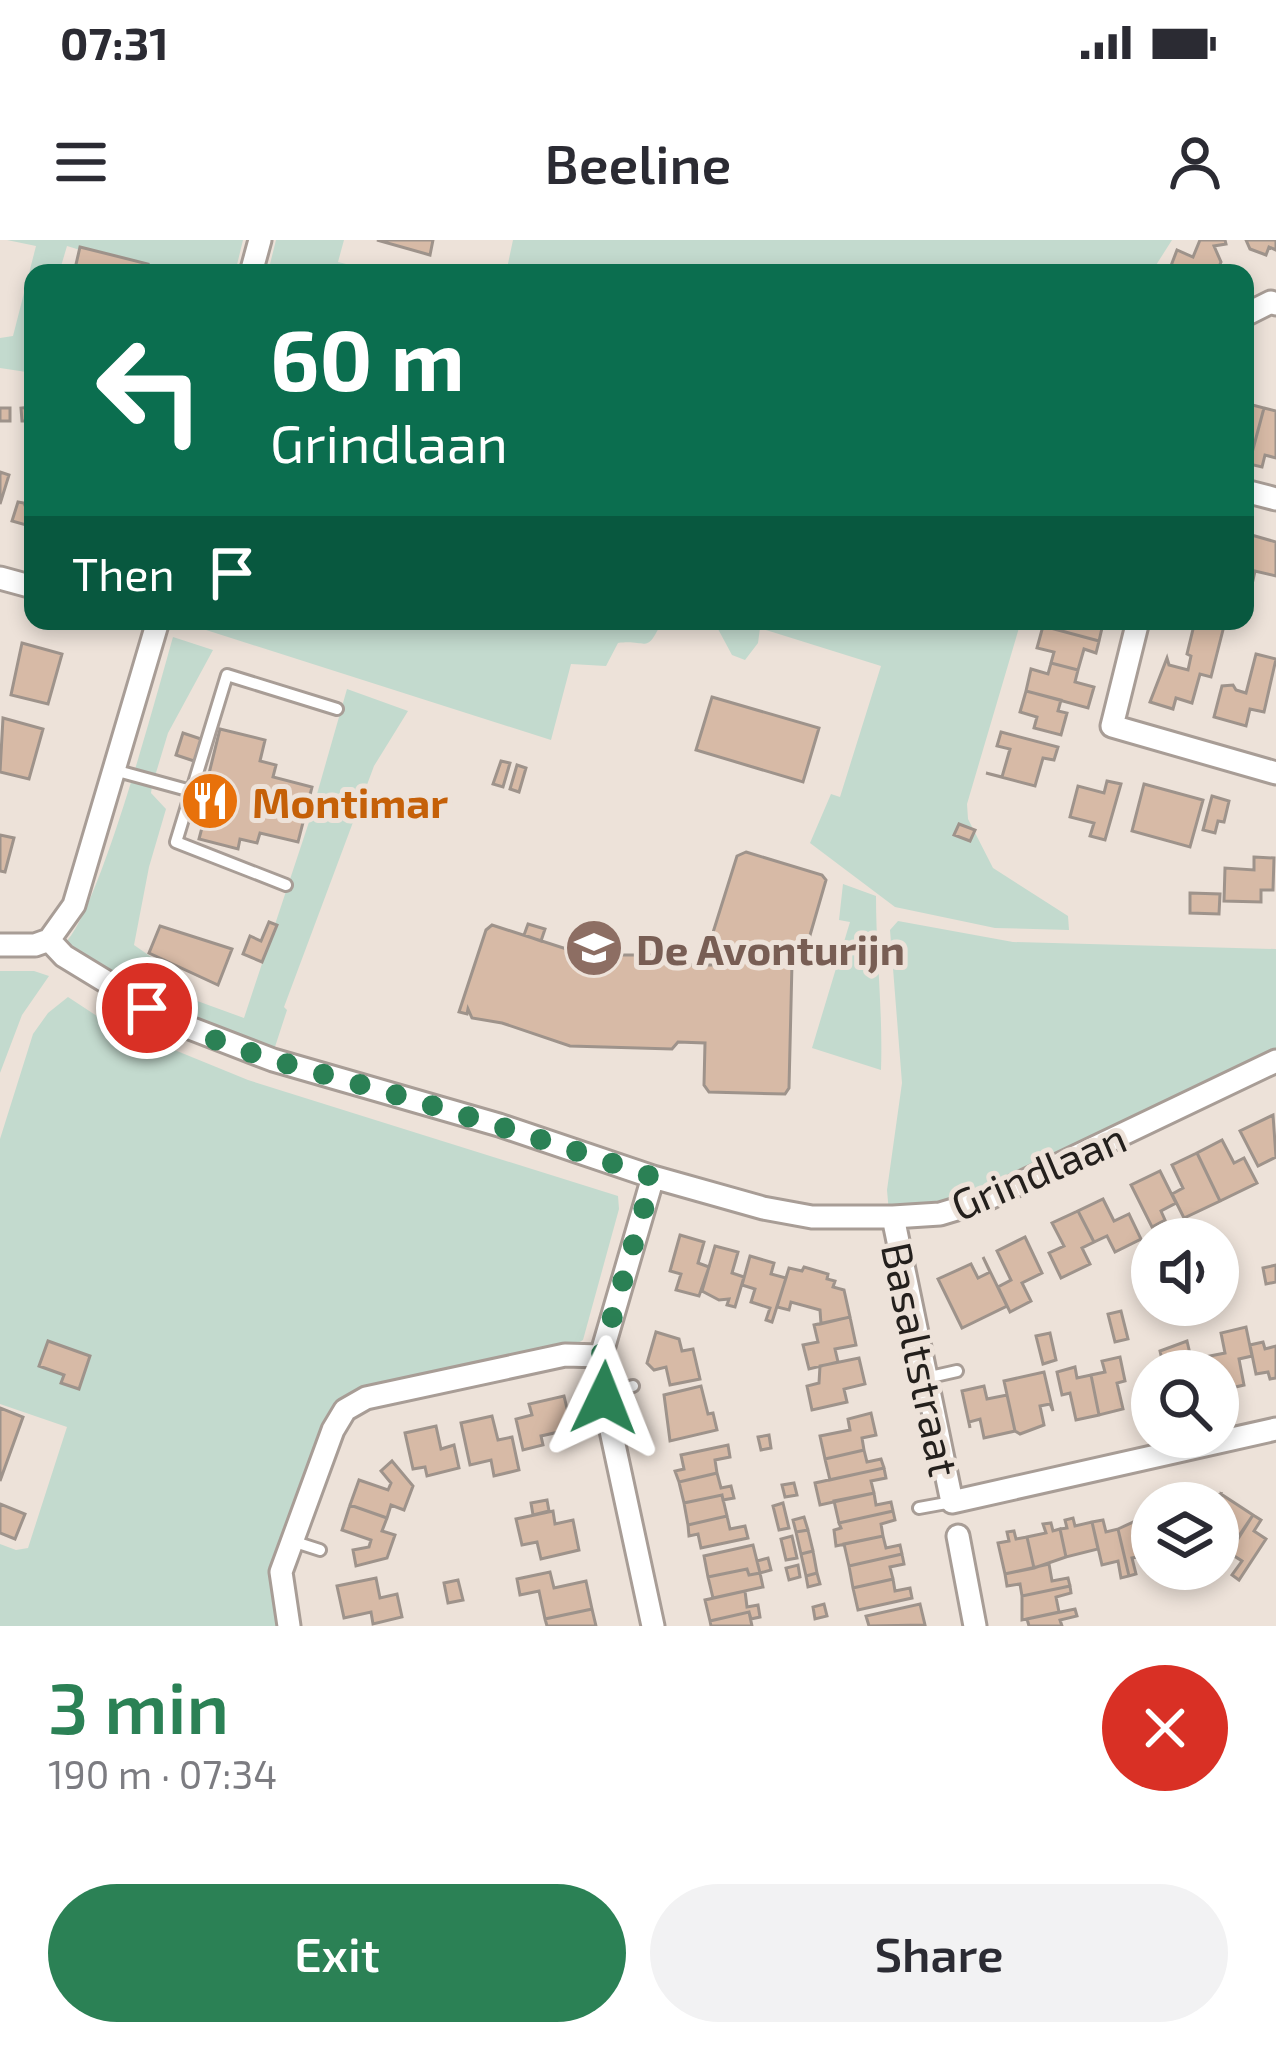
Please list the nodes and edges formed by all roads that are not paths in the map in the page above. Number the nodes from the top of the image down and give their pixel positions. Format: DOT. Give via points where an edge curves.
graph roads {
  1 [pos="153,630"];
  2 [pos="1136,630"];
  3 [pos="337,709"];
  4 [pos="114,770"];
  5 [pos="1276,773"];
  6 [pos="191,791"];
  7 [pos="286,885"];
  8 [pos="49,940"];
  9 [pos="0,945"];
  10 [pos="1276,1061"];
  11 [pos="653,1177"];
  12 [pos="893,1217"];
  13 [pos="601,1356"];
  14 [pos="957,1371"];
  15 [pos="926,1378"];
  16 [pos="633,1386"];
  17 [pos="604,1394"];
  18 [pos="1276,1429"];
  19 [pos="952,1502"];
  20 [pos="919,1508"];
  21 [pos="958,1536"];
  22 [pos="292,1541"];
  23 [pos="320,1550"];
  24 [pos="290,1626"];
  25 [pos="653,1626"];
  26 [pos="975,1626"];
  1 -- 4 [label="street"];
  2 -- 5 [label="street" via="1112,726"];
  3 -- 6 [label="lane" via="227,675"];
  4 -- 6 [label="lane"];
  4 -- 8 [label="street" via="74,904"];
  6 -- 7 [label="lane" via="176,842"];
  8 -- 9 [label="street"];
  8 -- 11 [label="street, Grindlaan" via="169,1020"];
  10 -- 12 [label="street, Grindlaan" via="983,1201"];
  11 -- 12 [label="street, Grindlaan" via="812,1217"];
  11 -- 13 [label="street"];
  12 -- 15 [label="street, Basaltstraat"];
  13 -- 17 [label="street"];
  13 -- 22 [label="street" via="565,1354 366,1398 345,1410"];
  14 -- 15 [label="lane"];
  15 -- 19 [label="street, Basaltstraat"];
  16 -- 17 [label="lane"];
  17 -- 25 [label="street"];
  18 -- 19 [label="street"];
  19 -- 20 [label="lane"];
  21 -- 26 [label="street, Basaltstraat"];
  22 -- 23 [label="lane"];
  22 -- 24 [label="street" via="281,1572"];
}
